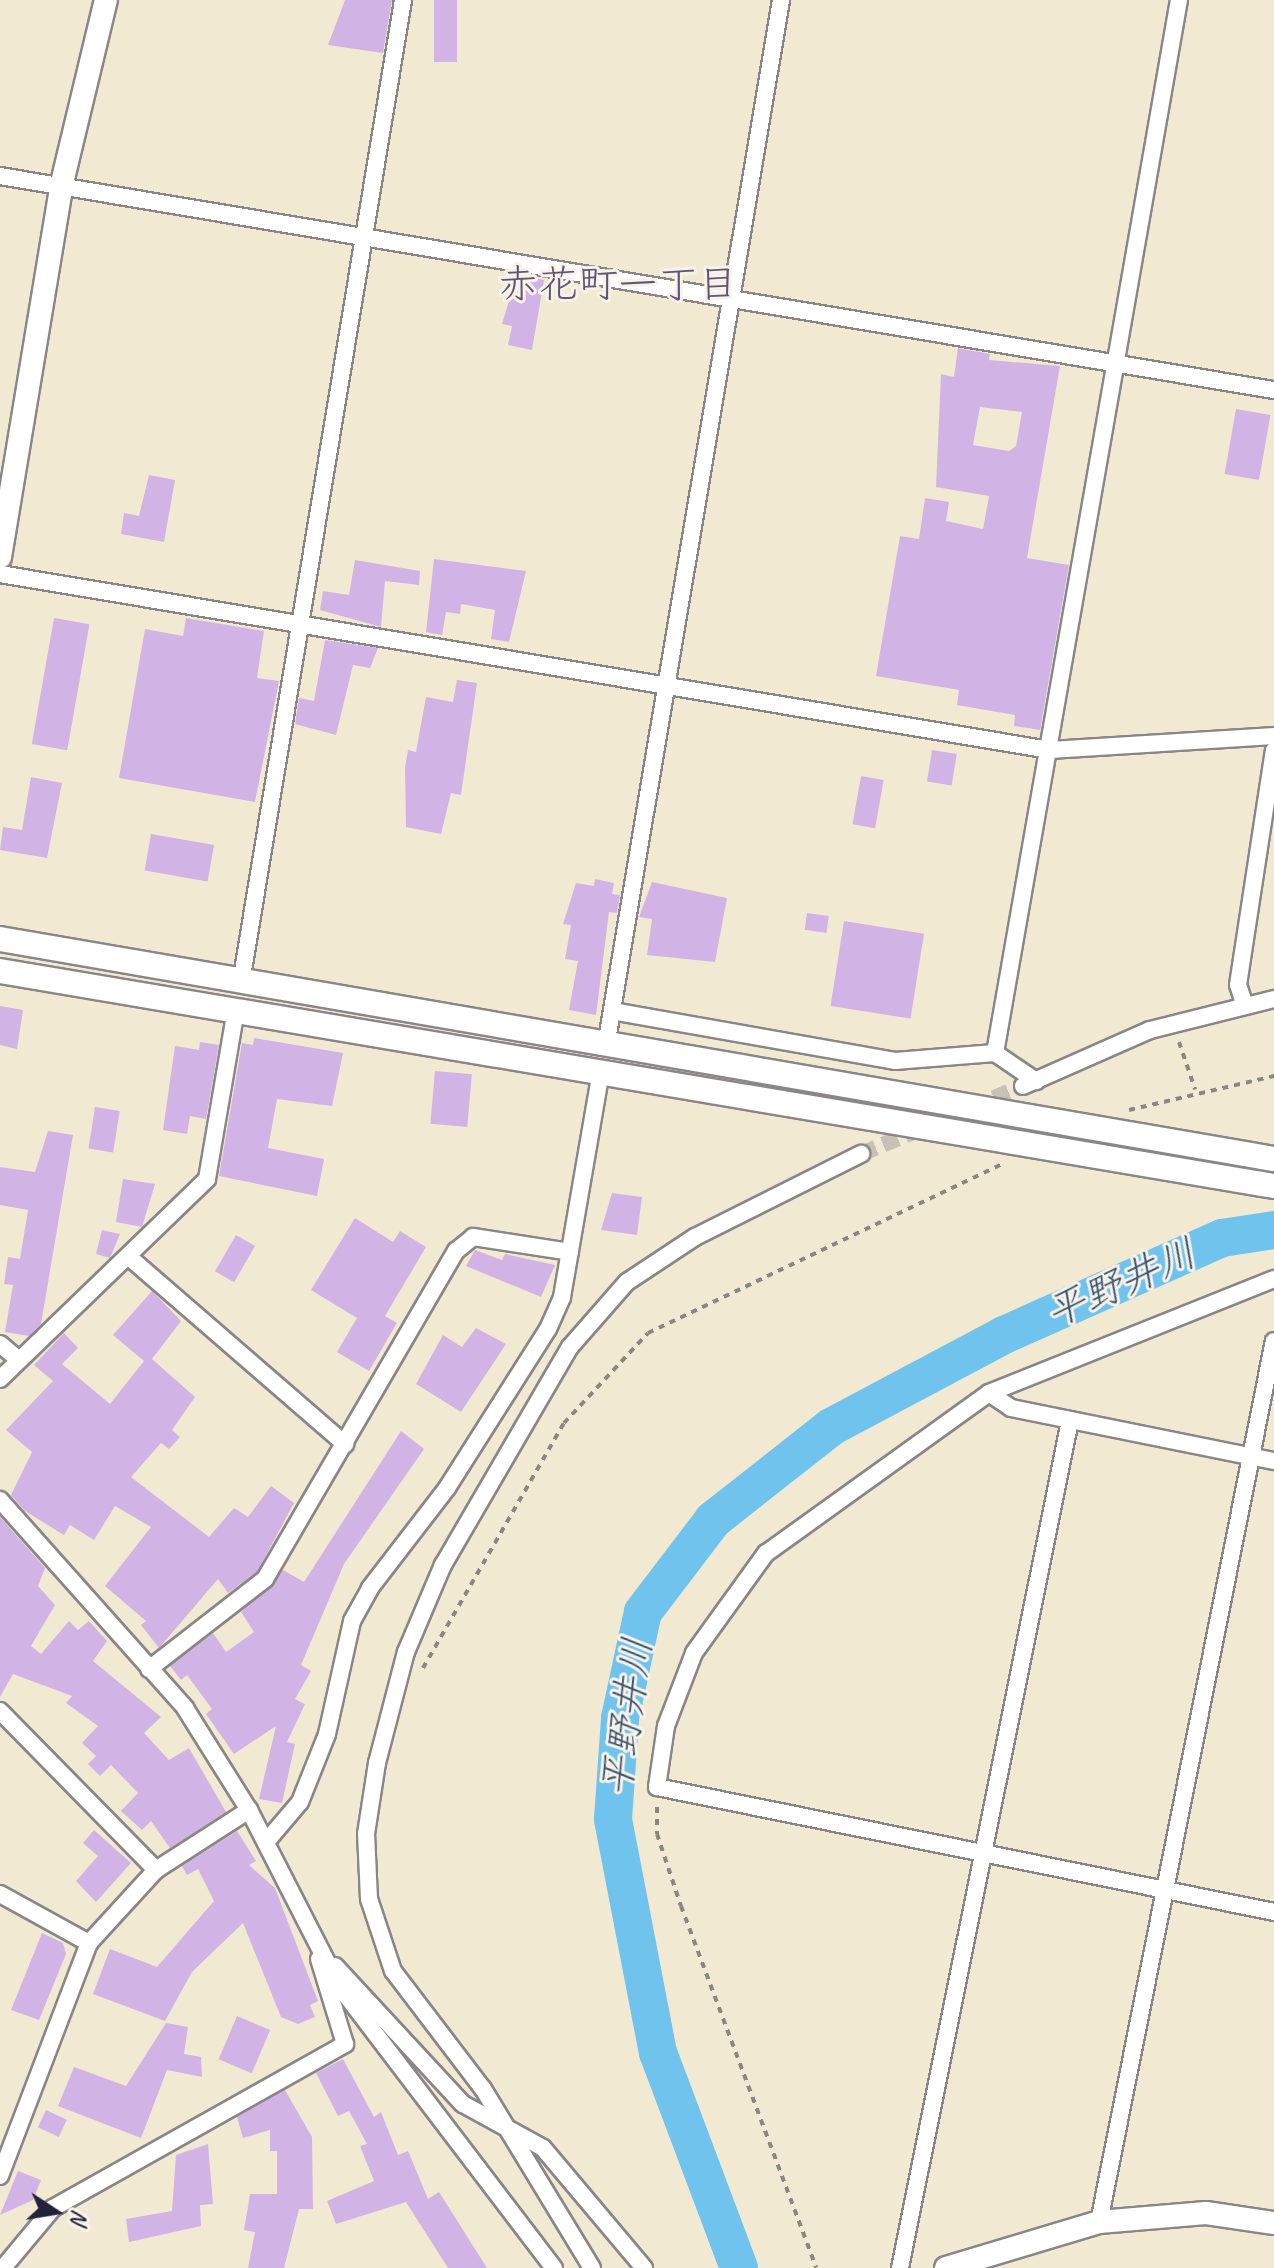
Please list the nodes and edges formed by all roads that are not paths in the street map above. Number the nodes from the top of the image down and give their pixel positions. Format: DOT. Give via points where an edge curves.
graph roads {
  1 [pos="106,0"];
  2 [pos="403,0"];
  3 [pos="781,0"];
  4 [pos="1179,0"];
  5 [pos="0,176"];
  6 [pos="61,187"];
  7 [pos="363,236"];
  8 [pos="730,299"];
  9 [pos="1117,364"];
  10 [pos="1274,390"];
  11 [pos="0,557"];
  12 [pos="0,574"];
  13 [pos="299,623"];
  14 [pos="666,686"];
  15 [pos="1274,736"];
  16 [pos="1050,750"];
  17 [pos="1274,751"];
  18 [pos="0,939"];
  19 [pos="0,971"];
  20 [pos="241,983"];
  21 [pos="1274,999"];
  22 [pos="1244,1003"];
  23 [pos="236,1010"];
  24 [pos="612,1011"];
  25 [pos="606,1046"];
  26 [pos="995,1053"];
  27 [pos="601,1071"];
  28 [pos="861,1154"];
  29 [pos="1274,1159"];
  30 [pos="1274,1186"];
  31 [pos="570,1252"];
  32 [pos="129,1257"];
  33 [pos="1274,1279"];
  34 [pos="1274,1341"];
  35 [pos="0,1344"];
  36 [pos="18,1359"];
  37 [pos="0,1379"];
  38 [pos="989,1393"];
  39 [pos="1070,1420"];
  40 [pos="345,1444"];
  41 [pos="1252,1456"];
  42 [pos="1274,1461"];
  43 [pos="0,1500"];
  44 [pos="149,1669"];
  45 [pos="0,1711"];
  46 [pos="249,1810"];
  47 [pos="266,1842"];
  48 [pos="982,1852"];
  49 [pos="156,1870"];
  50 [pos="1165,1889"];
  51 [pos="0,1894"];
  52 [pos="1274,1912"];
  53 [pos="89,1943"];
  54 [pos="320,1951"];
  55 [pos="501,2126"];
  56 [pos="0,2176"];
  57 [pos="1099,2222"];
  58 [pos="1274,2223"];
  59 [pos="3,2268"];
  60 [pos="554,2268"];
  61 [pos="592,2268"];
  62 [pos="644,2268"];
  63 [pos="900,2268"];
  64 [pos="946,2268"];
  1 -- 6 [label="street"];
  2 -- 7 [label="street"];
  3 -- 8 [label="street"];
  4 -- 9 [label="street"];
  5 -- 6 [label="street"];
  6 -- 7 [label="street"];
  6 -- 11 [label="street"];
  7 -- 8 [label="street"];
  7 -- 13 [label="street"];
  8 -- 9 [label="street"];
  8 -- 14 [label="street"];
  9 -- 10 [label="street"];
  9 -- 16 [label="street"];
  12 -- 13 [label="street"];
  13 -- 14 [label="street"];
  13 -- 20 [label="street"];
  14 -- 16 [label="street"];
  14 -- 24 [label="street"];
  15 -- 16 [label="street"];
  16 -- 26 [label="street"];
  17 -- 22 [label="street" via="1238,985"];
  18 -- 20 [label="main road"];
  19 -- 23 [label="main road"];
  20 -- 25 [label="main road"];
  21 -- 22 [label="street"];
  22 -- 26 [label="street" via="1173,1023 1029,1084"];
  23 -- 27 [label="main road"];
  23 -- 32 [label="street" via="207,1179"];
  24 -- 25 [label="street"];
  24 -- 26 [label="street" via="895,1061"];
  25 -- 29 [label="main road" via="1112,1123"];
  27 -- 30 [label="main road"];
  27 -- 31 [label="street"];
  28 -- 55 [label="street" via="695,1237 627,1282 570,1347 528,1414 443,1565 406,1652 370,1806 369,1899 393,1971 483,2089"];
  31 -- 40 [label="street" via="473,1237 464,1244"];
  31 -- 47 [label="street" via="548,1329 352,1621 321,1747 300,1802"];
  32 -- 36 [label="street"];
  32 -- 40 [label="street"];
  33 -- 38 [label="street"];
  34 -- 41 [label="street"];
  35 -- 36 [label="street"];
  36 -- 37 [label="street"];
  38 -- 39 [label="street" via="1011,1408"];
  38 -- 48 [label="street" via="766,1553 728,1598 694,1653 666,1726 657,1787"];
  39 -- 41 [label="street"];
  39 -- 48 [label="street"];
  40 -- 44 [label="street" via="265,1579"];
  41 -- 42 [label="street"];
  41 -- 50 [label="street"];
  43 -- 44 [label="street"];
  44 -- 46 [label="street" via="185,1708"];
  45 -- 49 [label="street"];
  46 -- 47 [label="street"];
  46 -- 49 [label="street"];
  47 -- 54 [label="street"];
  48 -- 50 [label="street"];
  48 -- 63 [label="street"];
  49 -- 53 [label="street"];
  50 -- 52 [label="street"];
  50 -- 57 [label="street"];
  51 -- 53 [label="street"];
  53 -- 56 [label="street"];
  54 -- 55 [label="street" via="463,2104"];
  54 -- 59 [label="street" via="319,1967 345,2044 53,2208"];
  54 -- 60 [label="street" via="339,1986"];
  55 -- 61 [label="street"];
  55 -- 62 [label="street" via="543,2148"];
  57 -- 58 [label="street" via="1206,2213"];
  57 -- 64 [label="street"];
}
